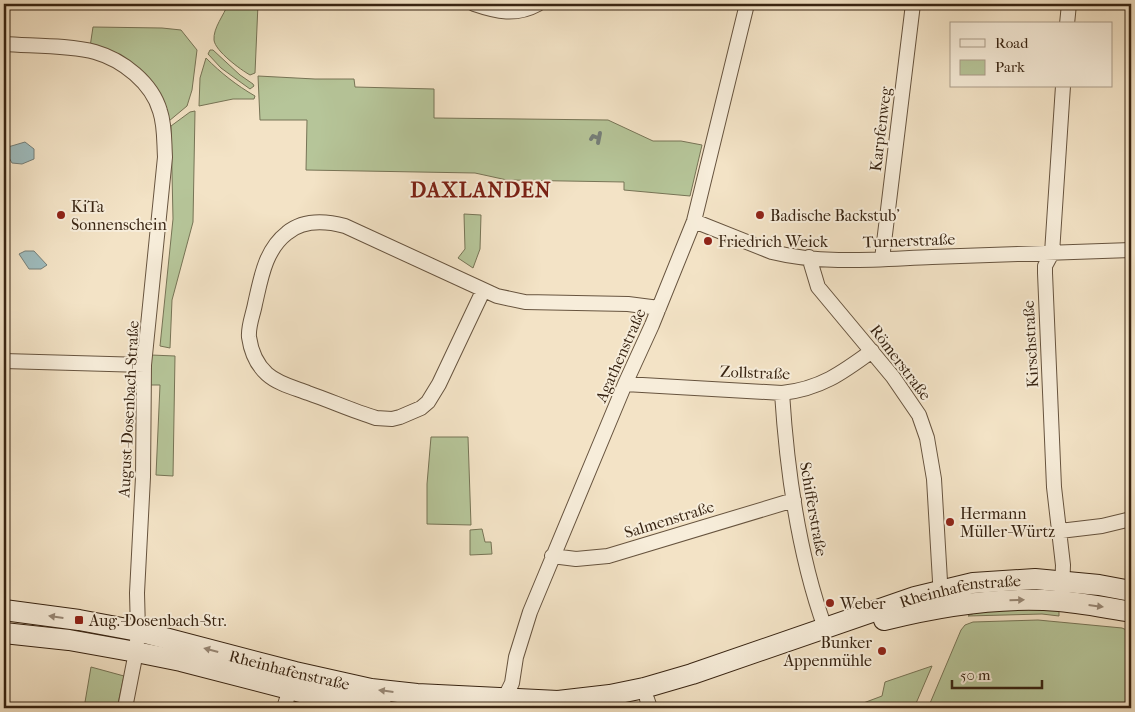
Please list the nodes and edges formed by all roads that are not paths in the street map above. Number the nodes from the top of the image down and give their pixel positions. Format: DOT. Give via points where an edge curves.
graph roads {
  1 [pos="474,4"];
  2 [pos="538,4"];
  3 [pos="747,4"];
  4 [pos="913,4"];
  5 [pos="1068,4"];
  6 [pos="1067,22"];
  7 [pos="4,44"];
  8 [pos="1063,88"];
  9 [pos="694,221"];
  10 [pos="1131,250"];
  11 [pos="1052,253"];
  12 [pos="809,257"];
  13 [pos="882,259"];
  14 [pos="483,291"];
  15 [pos="659,308"];
  16 [pos="872,351"];
  17 [pos="4,361"];
  18 [pos="144,365"];
  19 [pos="625,384"];
  20 [pos="782,393"];
  21 [pos="794,500"];
  22 [pos="1131,519"];
  23 [pos="1060,531"];
  24 [pos="552,556"];
  25 [pos="943,590"];
  26 [pos="1131,590"];
  27 [pos="1062,591"];
  28 [pos="1131,612"];
  29 [pos="4,613"];
  30 [pos="825,628"];
  31 [pos="138,631"];
  32 [pos="4,633"];
  33 [pos="136,652"];
  34 [pos="289,690"];
  35 [pos="500,703"];
  36 [pos="648,703"];
  37 [pos="125,708"];
  38 [pos="383,708"];
  39 [pos="604,708"];
  1 -- 2 [label="street" via="513,13"];
  3 -- 9 [label="street, Agathenstraße"];
  4 -- 13 [label="street, Karpfenweg"];
  5 -- 6 [label="street"];
  7 -- 18 [label="street, August-Dosenbach-Straße" via="82,50 103,55 137,76 160,110 165,157"];
  8 -- 11 [label="street, Kirschstraße"];
  9 -- 12 [label="street, Turnerstraße" via="772,252"];
  9 -- 15 [label="street, Agathenstraße"];
  10 -- 11 [label="street, Turnerstraße"];
  11 -- 13 [label="street, Turnerstraße"];
  11 -- 23 [label="street, Kirschstraße" via="1045,273 1054,487"];
  12 -- 13 [label="street, Turnerstraße"];
  12 -- 16 [label="street, Römerstraße" via="818,287"];
  14 -- 14 [label="street" via="345,226 330,222 308,224 288,232 268,258 250,328 252,351 261,367 276,381 376,418 400,417 421,408 434,393"];
  14 -- 15 [label="street" via="525,302 628,304"];
  15 -- 19 [label="street, Agathenstraße"];
  16 -- 20 [label="street, Zollstraße" via="830,380 800,391"];
  16 -- 25 [label="street, Römerstraße" via="912,403 927,438 934,479"];
  17 -- 18 [label="street"];
  18 -- 31 [label="street, August-Dosenbach-Straße"];
  19 -- 20 [label="street, Zollstraße"];
  19 -- 24 [label="street, Agathenstraße"];
  20 -- 21 [label="street, Schifferstraße" via="785,444"];
  21 -- 24 [label="street, Salmenstraße" via="608,556 576,559"];
  21 -- 30 [label="street, Schifferstraße" via="812,592"];
  22 -- 23 [label="street"];
  23 -- 27 [label="street, Kirschstraße"];
  24 -- 35 [label="street, Agathenstraße" via="521,636 512,683"];
  25 -- 27 [label="main road, Rheinhafenstraße" via="973,583 1014,580"];
  25 -- 30 [label="main road, Rheinhafenstraße"];
  26 -- 27 [label="main road, Rheinhafenstraße" via="1099,585"];
  27 -- 28 [label="main road, Rheinhafenstraße, one-way"];
  36 -- 27 [label="main road, Rheinhafenstraße, one-way" via="882,620 930,608 1004,601"];
  31 -- 29 [label="main road, Rheinhafenstraße, one-way" via="79,620"];
  30 -- 35 [label="main road, Rheinhafenstraße" via="692,674 610,696"];
  31 -- 33 [label="street, August-Dosenbach-Straße"];
  34 -- 31 [label="main road, Rheinhafenstraße, one-way"];
  32 -- 33 [label="main road, Rheinhafenstraße"];
  33 -- 34 [label="main road, Rheinhafenstraße"];
  33 -- 37 [label="street, August-Dosenbach-Straße"];
  35 -- 34 [label="main road, Rheinhafenstraße, one-way" via="371,689"];
  34 -- 38 [label="main road, Rheinhafenstraße"];
  36 -- 39 [label="main road, Rheinhafenstraße"];
}
